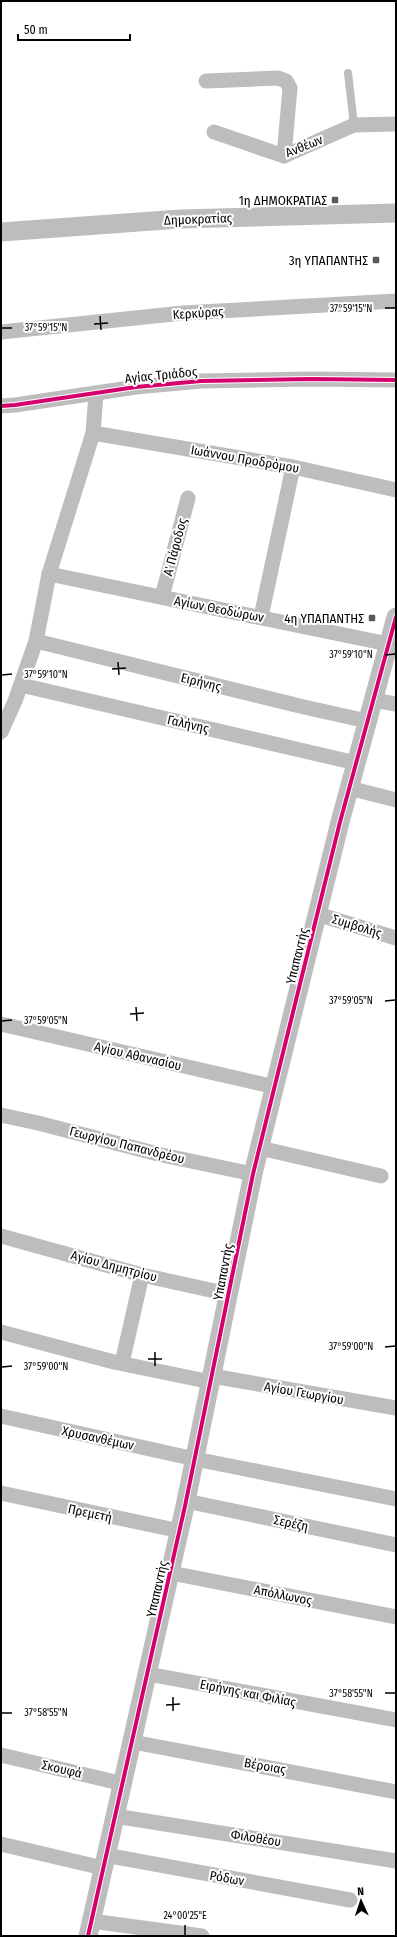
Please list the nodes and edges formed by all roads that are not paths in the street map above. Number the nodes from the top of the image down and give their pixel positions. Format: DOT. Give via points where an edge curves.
graph roads {
  1 [pos="348,72"];
  2 [pos="206,81"];
  3 [pos="396,124"];
  4 [pos="354,125"];
  5 [pos="214,132"];
  6 [pos="284,156"];
  7 [pos="396,213"];
  8 [pos="1,232"];
  9 [pos="396,301"];
  10 [pos="1,332"];
  11 [pos="396,380"];
  12 [pos="96,394"];
  13 [pos="1,406"];
  14 [pos="93,433"];
  15 [pos="293,467"];
  16 [pos="396,490"];
  17 [pos="188,498"];
  18 [pos="49,574"];
  19 [pos="162,597"];
  20 [pos="261,617"];
  21 [pos="396,617"];
  22 [pos="36,641"];
  23 [pos="388,644"];
  24 [pos="21,685"];
  25 [pos="373,700"];
  26 [pos="396,704"];
  27 [pos="367,721"];
  28 [pos="1,732"];
  29 [pos="356,763"];
  30 [pos="349,788"];
  31 [pos="396,800"];
  32 [pos="318,914"];
  33 [pos="396,938"];
  34 [pos="1,1024"];
  35 [pos="275,1087"];
  36 [pos="1,1115"];
  37 [pos="260,1148"];
  38 [pos="253,1174"];
  39 [pos="381,1176"];
  40 [pos="1,1236"];
  41 [pos="142,1275"];
  42 [pos="228,1294"];
  43 [pos="1,1332"];
  44 [pos="122,1363"];
  45 [pos="211,1379"];
  46 [pos="396,1408"];
  47 [pos="1,1416"];
  48 [pos="195,1459"];
  49 [pos="1,1493"];
  50 [pos="396,1499"];
  51 [pos="186,1501"];
  52 [pos="180,1531"];
  53 [pos="396,1545"];
  54 [pos="171,1572"];
  55 [pos="396,1617"];
  56 [pos="148,1674"];
  57 [pos="396,1720"];
  58 [pos="133,1742"];
  59 [pos="1,1755"];
  60 [pos="124,1784"];
  61 [pos="396,1792"];
  62 [pos="115,1816"];
  63 [pos="1,1844"];
  64 [pos="396,1861"];
  65 [pos="104,1862"];
  66 [pos="350,1900"];
  67 [pos="90,1928"];
  68 [pos="202,1936"];
  1 -- 4 [label="lane"];
  2 -- 6 [label="street" via="278,78 286,80 290,88"];
  3 -- 4 [label="street, Ανθέων"];
  4 -- 6 [label="street, Ανθέων"];
  5 -- 6 [label="street, Ανθέων"];
  7 -- 8 [label="street, Δημοκρατίας" via="180,219"];
  9 -- 10 [label="street, Κερκύρας" via="183,313"];
  11 -- 12 [label="street, Αγίας Τριάδος" via="201,381 136,387"];
  12 -- 13 [label="street, Αγίας Τριάδος"];
  12 -- 14 [label="street"];
  14 -- 15 [label="street, Ιωάννου Προδρόμου"];
  14 -- 18 [label="street"];
  15 -- 16 [label="street, Ιωάννου Προδρόμου"];
  15 -- 20 [label="street"];
  17 -- 19 [label="street, Α΄ Πάροδος"];
  18 -- 19 [label="street, Αγίων Θεοδώρων"];
  18 -- 22 [label="street"];
  19 -- 20 [label="street, Αγίων Θεοδώρων"];
  20 -- 23 [label="street, Αγίων Θεοδώρων"];
  21 -- 23 [label="street, Υπαπαντής"];
  22 -- 24 [label="street"];
  22 -- 27 [label="street, Ειρήνης"];
  23 -- 25 [label="street, Υπαπαντής"];
  24 -- 28 [label="street"];
  24 -- 29 [label="street, Γαλήνης"];
  25 -- 26 [label="street"];
  25 -- 27 [label="street, Υπαπαντής"];
  27 -- 29 [label="street, Υπαπαντής"];
  29 -- 30 [label="street, Υπαπαντής"];
  30 -- 31 [label="street"];
  30 -- 32 [label="street, Υπαπαντής"];
  32 -- 33 [label="street, Συμβολής"];
  32 -- 35 [label="street, Υπαπαντής"];
  34 -- 35 [label="street, Αγίου Αθανασίου"];
  35 -- 37 [label="street, Υπαπαντής"];
  36 -- 38 [label="street, Γεωργίου Παπανδρέου" via="162,1155"];
  37 -- 38 [label="street, Υπαπαντής"];
  37 -- 39 [label="street"];
  38 -- 42 [label="street, Υπαπαντής"];
  40 -- 41 [label="street, Αγίου Δημητρίου"];
  41 -- 42 [label="street, Αγίου Δημητρίου"];
  41 -- 44 [label="street"];
  42 -- 45 [label="street, Υπαπαντής"];
  43 -- 44 [label="street, Αγίου Γεωργίου"];
  44 -- 45 [label="street, Αγίου Γεωργίου"];
  45 -- 46 [label="street, Αγίου Γεωργίου"];
  45 -- 48 [label="street, Υπαπαντής"];
  47 -- 48 [label="street, Χρυσανθέμων"];
  48 -- 50 [label="street, Χρυσανθέμων"];
  48 -- 51 [label="street, Υπαπαντής"];
  49 -- 52 [label="street, Πρεμετή"];
  51 -- 52 [label="street, Υπαπαντής"];
  51 -- 53 [label="street, Σερέζη"];
  52 -- 54 [label="street, Υπαπαντής"];
  54 -- 55 [label="street, Απόλλωνος"];
  54 -- 56 [label="street, Υπαπαντής"];
  56 -- 57 [label="street, Ειρήνης και Φιλίας"];
  56 -- 58 [label="street, Υπαπαντής"];
  58 -- 60 [label="street, Υπαπαντής"];
  58 -- 61 [label="street, Βέροιας"];
  59 -- 60 [label="street, Σκουφά"];
  60 -- 62 [label="street, Υπαπαντής"];
  62 -- 64 [label="street, Φιλοθέου"];
  62 -- 65 [label="street, Υπαπαντής"];
  63 -- 65 [label="street, Ρόδων"];
  65 -- 66 [label="street, Ρόδων"];
  65 -- 67 [label="street, Υπαπαντής"];
  67 -- 68 [label="street"];
}
